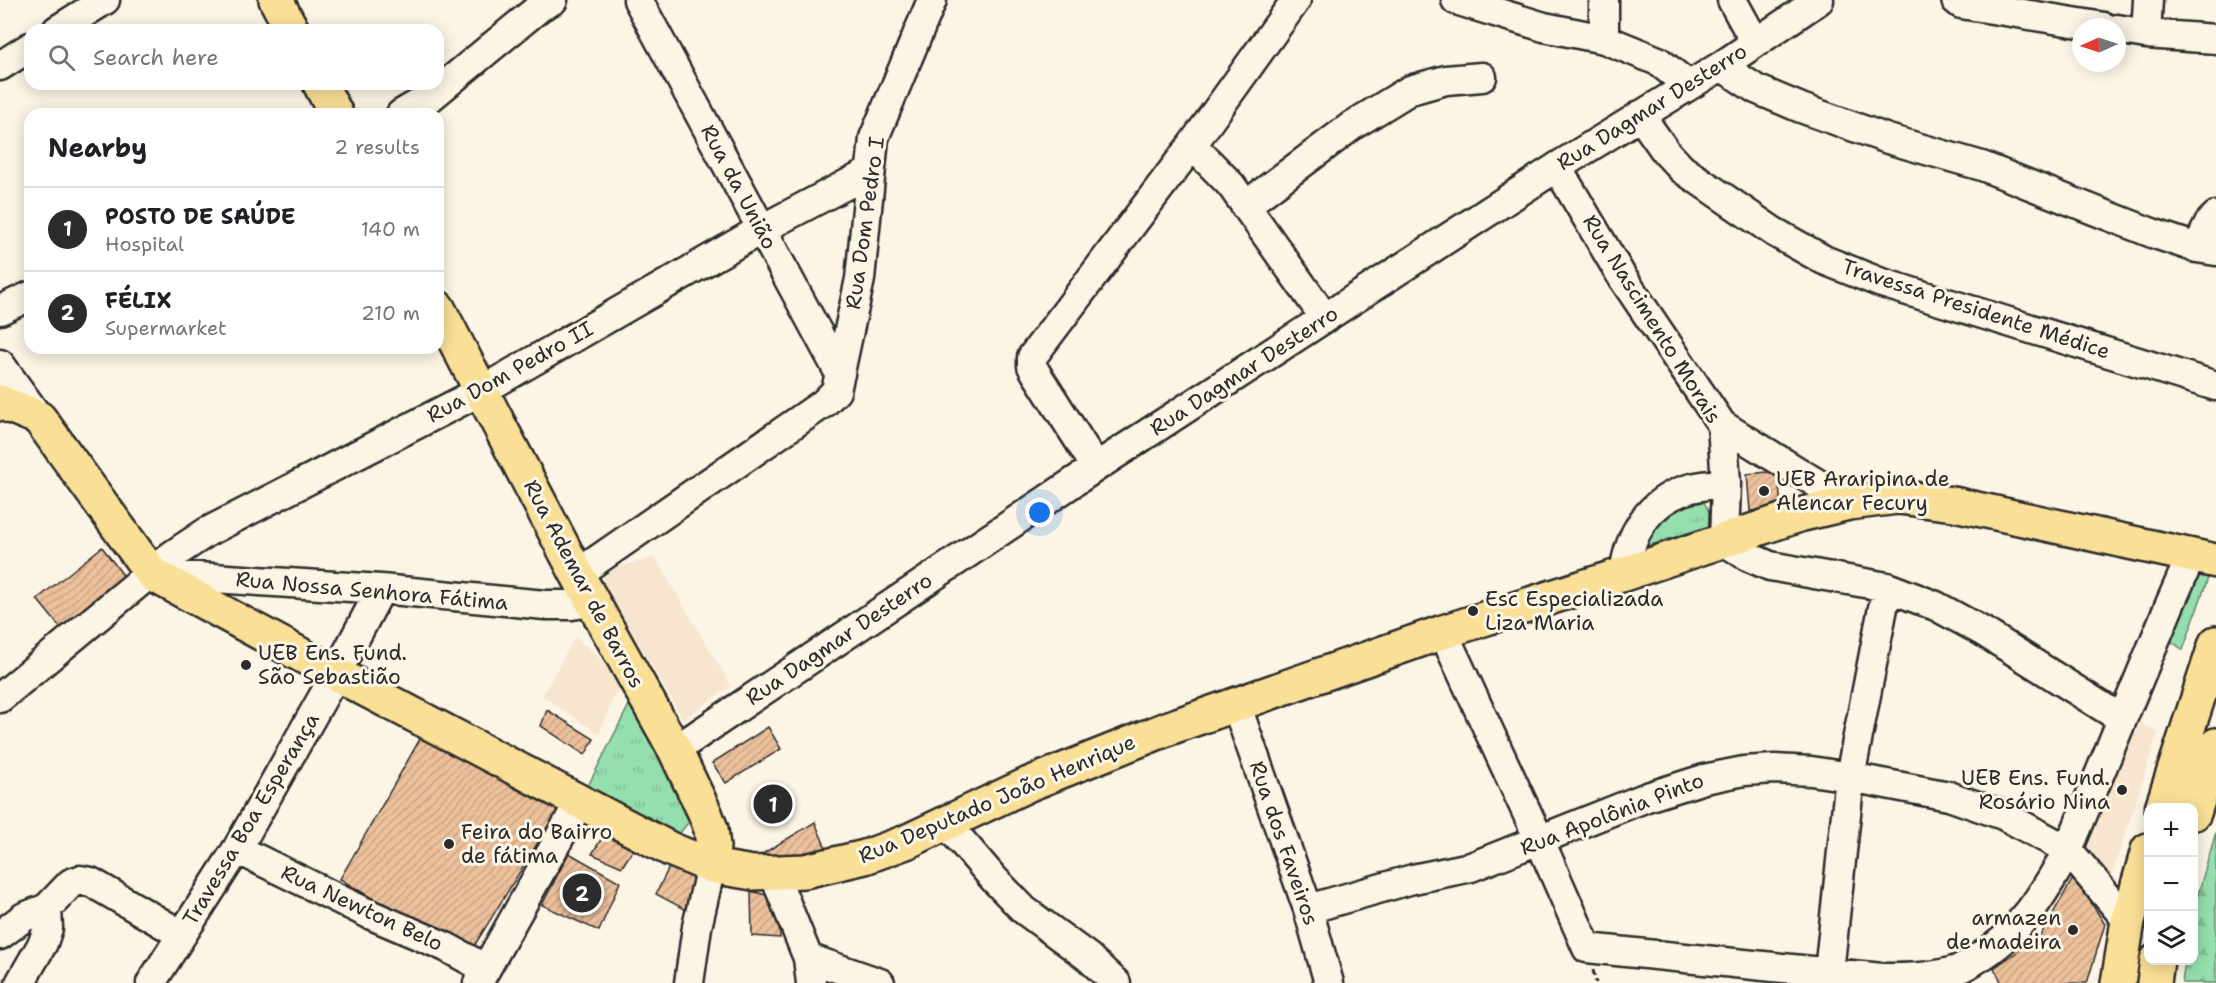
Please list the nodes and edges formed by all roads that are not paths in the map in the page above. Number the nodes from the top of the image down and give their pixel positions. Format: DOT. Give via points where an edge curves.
graph roads {
  1 [pos="105,0"];
  2 [pos="276,0"];
  3 [pos="638,0"];
  4 [pos="932,0"];
  5 [pos="1296,0"];
  6 [pos="1456,0"];
  7 [pos="1604,0"];
  8 [pos="1732,0"];
  9 [pos="1820,0"];
  10 [pos="1956,0"];
  11 [pos="2148,0"];
  12 [pos="546,2"];
  13 [pos="2011,6"];
  14 [pos="2072,20"];
  15 [pos="67,24"];
  16 [pos="288,24"];
  17 [pos="2126,31"];
  18 [pos="2145,34"];
  19 [pos="1604,39"];
  20 [pos="2216,39"];
  21 [pos="1755,42"];
  22 [pos="24,51"];
  23 [pos="0,66"];
  24 [pos="1721,66"];
  25 [pos="1482,77"];
  26 [pos="1688,85"];
  27 [pos="444,86"];
  28 [pos="323,90"];
  29 [pos="439,90"];
  30 [pos="333,108"];
  31 [pos="411,108"];
  32 [pos="1640,115"];
  33 [pos="1192,145"];
  34 [pos="1557,167"];
  35 [pos="870,172"];
  36 [pos="1245,206"];
  37 [pos="2216,216"];
  38 [pos="762,229"];
  39 [pos="2207,250"];
  40 [pos="24,299"];
  41 [pos="0,310"];
  42 [pos="1325,318"];
  43 [pos="444,319"];
  44 [pos="0,364"];
  45 [pos="840,374"];
  46 [pos="2216,386"];
  47 [pos="481,390"];
  48 [pos="0,402"];
  49 [pos="39,418"];
  50 [pos="1722,425"];
  51 [pos="1096,467"];
  52 [pos="1726,483"];
  53 [pos="1849,503"];
  54 [pos="1724,541"];
  55 [pos="2204,557"];
  56 [pos="152,574"];
  57 [pos="577,574"];
  58 [pos="1624,574"];
  59 [pos="1887,587"];
  60 [pos="381,589"];
  61 [pos="592,602"];
  62 [pos="1443,632"];
  63 [pos="2216,643"];
  64 [pos="336,674"];
  65 [pos="0,698"];
  66 [pos="1236,704"];
  67 [pos="2122,719"];
  68 [pos="2216,745"];
  69 [pos="675,750"];
  70 [pos="1850,777"];
  71 [pos="580,801"];
  72 [pos="2163,803"];
  73 [pos="2196,803"];
  74 [pos="946,823"];
  75 [pos="1540,841"];
  76 [pos="237,849"];
  77 [pos="2068,850"];
  78 [pos="2146,857"];
  79 [pos="711,866"];
  80 [pos="774,874"];
  81 [pos="47,908"];
  82 [pos="1308,909"];
  83 [pos="2128,921"];
  84 [pos="0,935"];
  85 [pos="182,935"];
  86 [pos="2156,965"];
  87 [pos="809,970"];
  88 [pos="1829,972"];
  89 [pos="482,976"];
  90 [pos="20,983"];
  91 [pos="151,983"];
  92 [pos="689,983"];
  93 [pos="879,983"];
  94 [pos="1116,983"];
  95 [pos="1329,983"];
  96 [pos="2118,983"];
  97 [pos="2154,983"];
  1 -- 15 [label="street"];
  2 -- 16 [label="main road"];
  3 -- 38 [label="street, Rua da União"];
  4 -- 35 [label="street, Rua Dom Pedro I" via="874,138"];
  5 -- 33 [label="street"];
  6 -- 19 [label="street" via="1544,27"];
  7 -- 19 [label="street"];
  8 -- 21 [label="street"];
  9 -- 21 [label="street, Rua Dagmar Desterro"];
  10 -- 13 [label="street" via="1961,4"];
  11 -- 18 [label="street"];
  12 -- 27 [label="street"];
  13 -- 14 [label="street"];
  17 -- 18 [label="street"];
  18 -- 20 [label="street"];
  19 -- 26 [label="street" via="1658,61"];
  21 -- 24 [label="street, Rua Dagmar Desterro"];
  22 -- 23 [label="street"];
  24 -- 26 [label="street, Rua Dagmar Desterro"];
  24 -- 39 [label="street" via="1756,88 1801,108 1982,166 2152,233"];
  25 -- 36 [label="street" via="1446,80 1410,90 1353,125"];
  26 -- 32 [label="street, Rua Dagmar Desterro"];
  28 -- 30 [label="main road"];
  29 -- 31 [label="street"];
  32 -- 34 [label="street, Rua Dagmar Desterro"];
  32 -- 46 [label="street, Travessa Presidente Médice" via="1683,169 1774,232 1824,260 1880,282"];
  33 -- 36 [label="street" via="1231,185"];
  33 -- 51 [label="street" via="1032,357 1036,373"];
  34 -- 42 [label="street, Rua Dagmar Desterro"];
  34 -- 50 [label="street, Rua Nascimento Morais" via="1622,277"];
  35 -- 38 [label="street, Rua Dom Pedro II"];
  35 -- 45 [label="street, Rua Dom Pedro I" via="860,279"];
  36 -- 42 [label="street"];
  37 -- 39 [label="street" via="2210,222"];
  38 -- 45 [label="street, Rua da União"];
  38 -- 47 [label="street, Rua Dom Pedro II"];
  40 -- 41 [label="street"];
  42 -- 51 [label="street, Rua Dagmar Desterro"];
  43 -- 47 [label="main road, Rua Ademar de Barros"];
  44 -- 49 [label="street, Rua Deputado João Henrique"];
  45 -- 57 [label="street, Rua Dom Pedro I" via="836,391 824,404"];
  47 -- 56 [label="street, Rua Dom Pedro II" via="207,532"];
  47 -- 57 [label="main road, Rua Ademar de Barros"];
  48 -- 49 [label="main road"];
  49 -- 56 [label="main road, Rua Deputado João Henrique"];
  50 -- 52 [label="street, Rua Nascimento Morais"];
  50 -- 53 [label="street"];
  51 -- 69 [label="street, Rua Dagmar Desterro"];
  52 -- 54 [label="street, Rua Nascimento Morais"];
  52 -- 58 [label="street" via="1688,489 1648,513 1635,532"];
  53 -- 54 [label="main road, Rua Deputado João Henrique" via="1799,514"];
  53 -- 55 [label="main road, Rua Deputado João Henrique" via="1898,497 1954,504"];
  54 -- 58 [label="main road, Rua Deputado João Henrique"];
  54 -- 59 [label="street" via="1770,566"];
  55 -- 67 [label="street"];
  56 -- 60 [label="street, Rua Nossa Senhora Fátima"];
  56 -- 64 [label="main road, Rua Deputado João Henrique"];
  56 -- 65 [label="street, Rua Dom Pedro II"];
  57 -- 61 [label="main road, Rua Ademar de Barros"];
  58 -- 62 [label="main road, Rua Deputado João Henrique"];
  59 -- 67 [label="street" via="1936,606 1982,631"];
  59 -- 70 [label="street"];
  60 -- 61 [label="street, Rua Nossa Senhora Fátima" via="544,605"];
  60 -- 64 [label="street, Travessa Boa Esperança"];
  61 -- 69 [label="main road, Rua Ademar de Barros"];
  62 -- 66 [label="main road, Rua Deputado João Henrique"];
  62 -- 75 [label="street"];
  63 -- 72 [label="main road"];
  64 -- 71 [label="main road, Rua Deputado João Henrique"];
  64 -- 76 [label="street, Travessa Boa Esperança"];
  66 -- 74 [label="main road, Rua Deputado João Henrique" via="1029,784"];
  66 -- 82 [label="street, Rua dos Faveiros"];
  67 -- 77 [label="street"];
  68 -- 73 [label="main road"];
  69 -- 79 [label="main road, Rua Ademar de Barros" via="711,829"];
  70 -- 75 [label="street, Rua Apolônia Pinto" via="1775,770 1704,778"];
  70 -- 77 [label="street, Rua Apolônia Pinto" via="1949,796 2003,815"];
  70 -- 88 [label="street"];
  71 -- 79 [label="main road, Rua Deputado João Henrique"];
  71 -- 89 [label="street"];
  74 -- 80 [label="main road, Rua Deputado João Henrique" via="865,857 828,867"];
  74 -- 94 [label="street" via="1024,910"];
  75 -- 82 [label="street, Rua Apolônia Pinto" via="1471,867"];
  75 -- 88 [label="street" via="1587,948"];
  76 -- 85 [label="street, Travessa Boa Esperança"];
  76 -- 89 [label="street, Rua Newton Belo" via="446,947"];
  77 -- 83 [label="street, Rua Apolônia Pinto"];
  77 -- 88 [label="street" via="2031,911 1996,948 1956,970 1917,978"];
  78 -- 83 [label="main road"];
  79 -- 80 [label="main road, Rua Deputado João Henrique"];
  79 -- 92 [label="street"];
  80 -- 87 [label="street"];
  81 -- 84 [label="street" via="24,917"];
  81 -- 85 [label="street" via="71,883 86,880"];
  81 -- 90 [label="street" via="46,936"];
  82 -- 95 [label="street, Rua dos Faveiros"];
  83 -- 96 [label="main road"];
  85 -- 91 [label="street, Travessa Boa Esperança"];
  86 -- 97 [label="main road"];
  87 -- 93 [label="street"];
}
